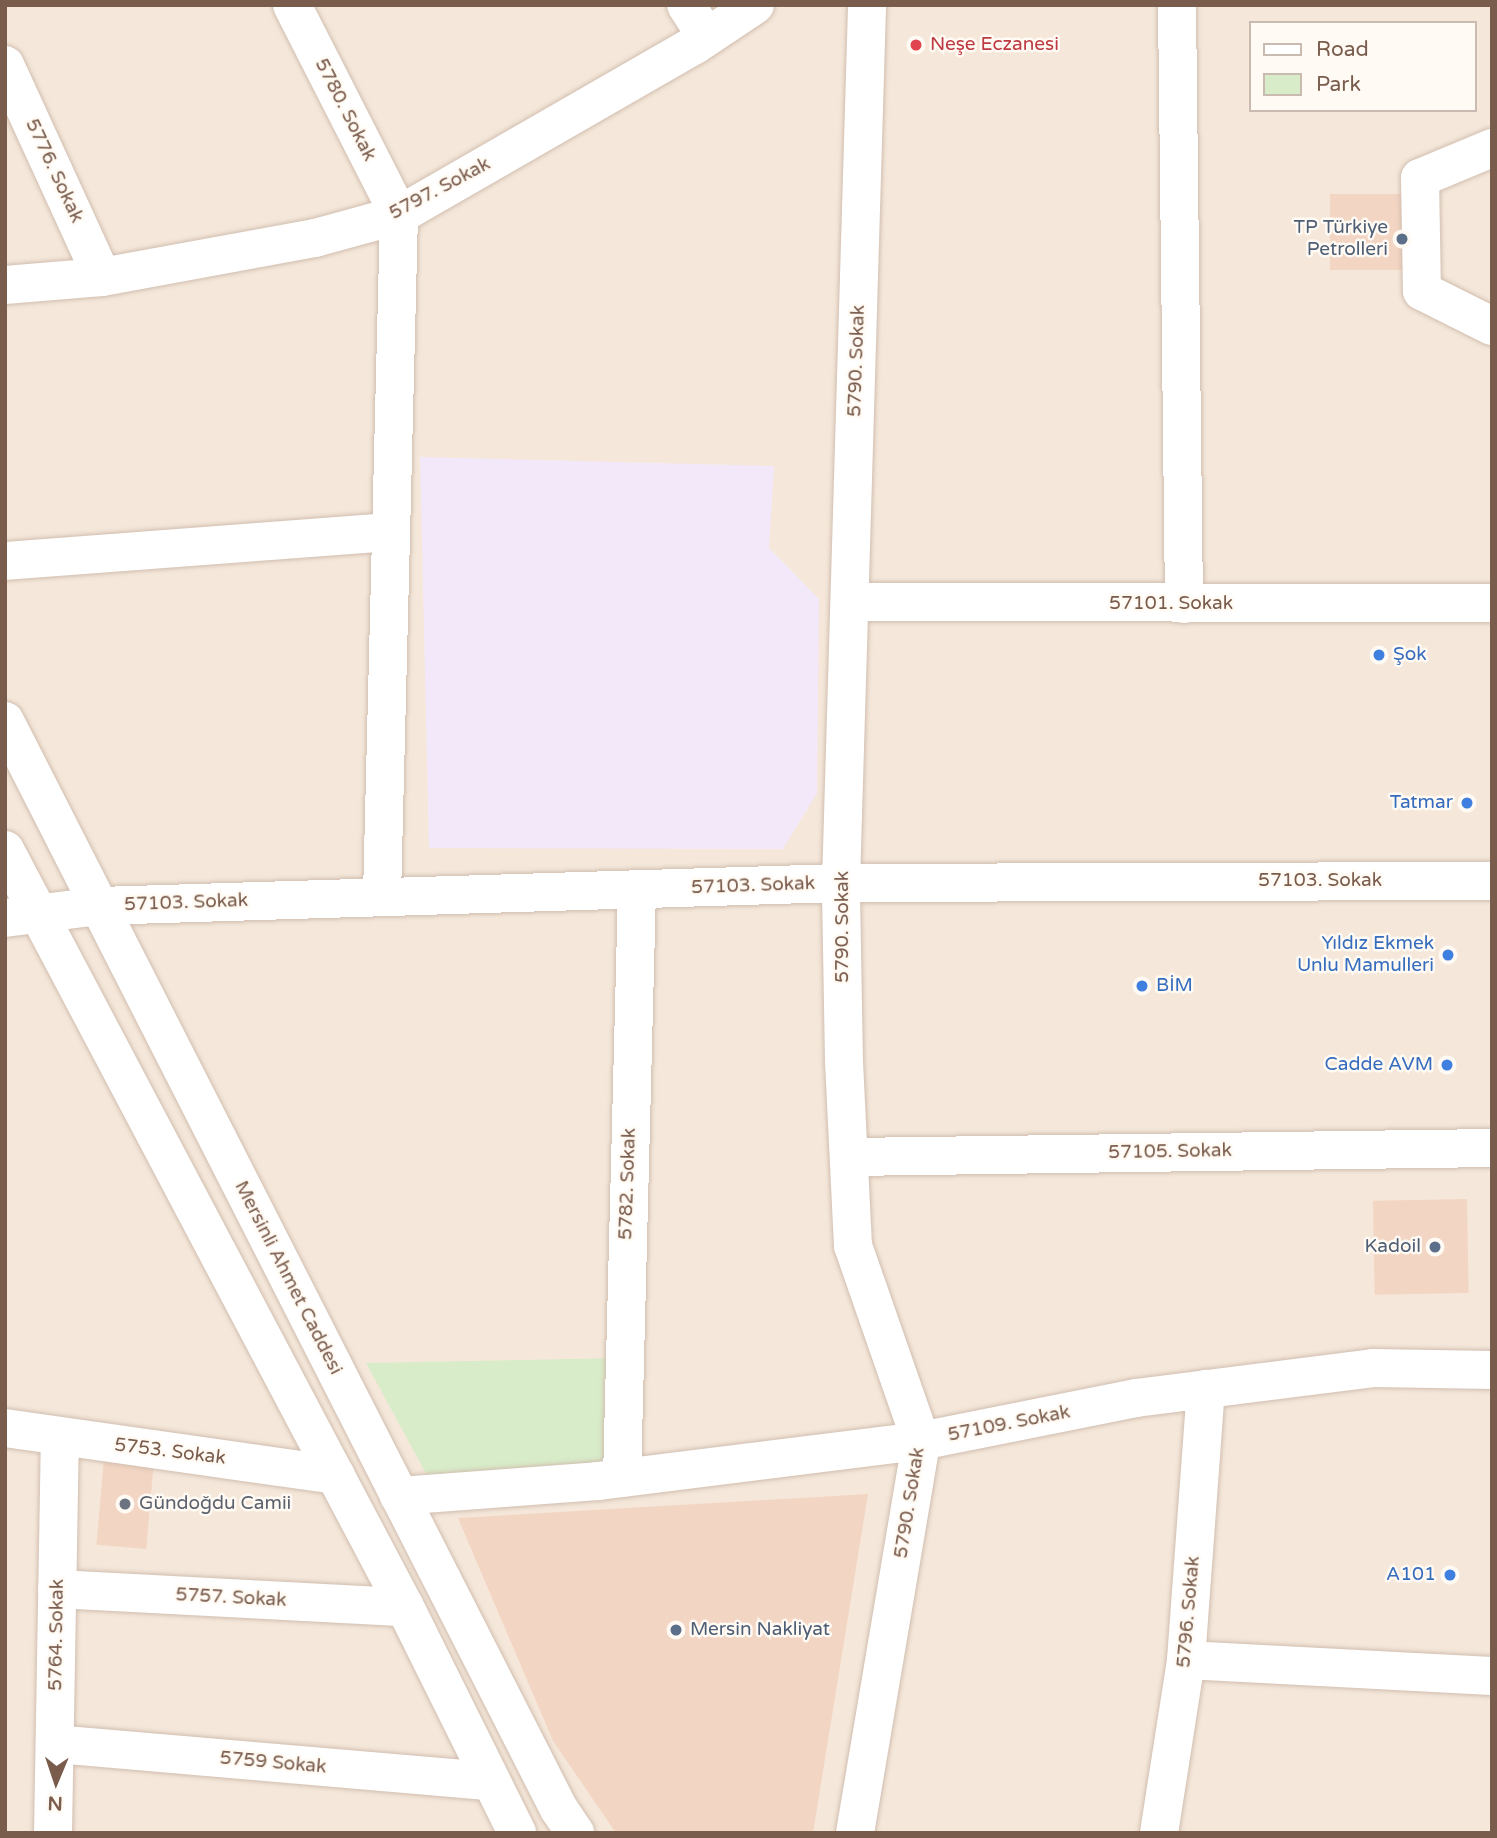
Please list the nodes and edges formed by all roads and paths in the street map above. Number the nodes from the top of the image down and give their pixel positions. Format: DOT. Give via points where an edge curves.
graph roads {
  1 [pos="292,5"];
  2 [pos="686,5"];
  3 [pos="755,5"];
  4 [pos="867,5"];
  5 [pos="1177,5"];
  6 [pos="707,37"];
  7 [pos="5,65"];
  8 [pos="1492,148"];
  9 [pos="399,215"];
  10 [pos="102,277"];
  11 [pos="5,285"];
  12 [pos="1492,326"];
  13 [pos="391,533"];
  14 [pos="5,561"];
  15 [pos="850,602"];
  16 [pos="1492,603"];
  17 [pos="1184,604"];
  18 [pos="5,721"];
  19 [pos="5,850"];
  20 [pos="1492,881"];
  21 [pos="841,883"];
  22 [pos="636,890"];
  23 [pos="382,897"];
  24 [pos="99,906"];
  25 [pos="21,917"];
  26 [pos="1492,1148"];
  27 [pos="849,1157"];
  28 [pos="1492,1370"];
  29 [pos="1206,1389"];
  30 [pos="5,1427"];
  31 [pos="60,1438"];
  32 [pos="921,1441"];
  33 [pos="336,1475"];
  34 [pos="622,1478"];
  35 [pos="399,1496"];
  36 [pos="57,1589"];
  37 [pos="405,1607"];
  38 [pos="1186,1660"];
  39 [pos="1492,1676"];
  40 [pos="55,1744"];
  41 [pos="491,1781"];
  42 [pos="53,1833"];
  43 [pos="517,1833"];
  44 [pos="575,1833"];
  45 [pos="855,1833"];
  46 [pos="1159,1833"];
  1 -- 9 [label="street, 5780. Sokak"];
  2 -- 6 [label="street"];
  3 -- 6 [label="street, 5797. Sokak"];
  4 -- 15 [label="street, 5790. Sokak"];
  5 -- 17 [label="street"];
  6 -- 9 [label="street, 5797. Sokak"];
  7 -- 10 [label="street, 5776. Sokak"];
  8 -- 12 [label="street" via="1420,178 1422,291"];
  9 -- 10 [label="street, 5797. Sokak" via="315,238"];
  9 -- 13 [label="street"];
  10 -- 11 [label="street, 5797. Sokak"];
  13 -- 14 [label="street"];
  13 -- 23 [label="street"];
  15 -- 17 [label="street, 57101. Sokak"];
  15 -- 21 [label="street, 5790. Sokak"];
  16 -- 17 [label="street, 57101. Sokak"];
  18 -- 24 [label="street, Mersinli Ahmet Caddesi"];
  19 -- 25 [label="street"];
  20 -- 21 [label="street, 57103. Sokak"];
  21 -- 22 [label="street, 57103. Sokak"];
  21 -- 27 [label="street, 5790. Sokak"];
  22 -- 23 [label="street, 57103. Sokak"];
  22 -- 34 [label="street, 5782. Sokak"];
  23 -- 24 [label="street, 57103. Sokak"];
  24 -- 25 [label="street, 57103. Sokak"];
  24 -- 35 [label="street, Mersinli Ahmet Caddesi"];
  25 -- 33 [label="street"];
  26 -- 27 [label="street, 57105. Sokak"];
  27 -- 32 [label="street, 5790. Sokak" via="853,1246"];
  28 -- 29 [label="street, 57109. Sokak" via="1373,1368"];
  29 -- 32 [label="street, 57109. Sokak" via="1136,1398"];
  29 -- 38 [label="street, 5796. Sokak"];
  30 -- 31 [label="street, 5753. Sokak"];
  31 -- 33 [label="street, 5753. Sokak"];
  31 -- 36 [label="street, 5764. Sokak"];
  32 -- 34 [label="street, 57109. Sokak"];
  32 -- 45 [label="street, 5790. Sokak"];
  33 -- 37 [label="street"];
  34 -- 35 [label="street, 57109. Sokak"];
  35 -- 44 [label="street, Mersinli Ahmet Caddesi"];
  36 -- 37 [label="street, 5757. Sokak"];
  36 -- 40 [label="street, 5764. Sokak"];
  37 -- 41 [label="street"];
  38 -- 39 [label="street"];
  38 -- 46 [label="street, 5796. Sokak"];
  40 -- 41 [label="street, 5759 Sokak"];
  40 -- 42 [label="street, 5764. Sokak"];
  41 -- 43 [label="street"];
}
